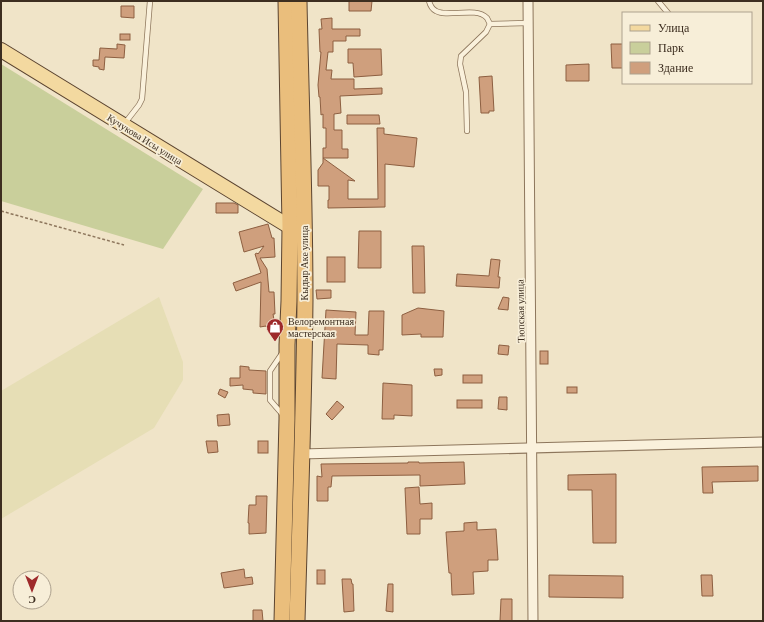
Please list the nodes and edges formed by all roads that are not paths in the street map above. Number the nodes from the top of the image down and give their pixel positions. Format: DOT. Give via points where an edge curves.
graph roads {
  1 [pos="150,1"];
  2 [pos="286,1"];
  3 [pos="299,1"];
  4 [pos="428,1"];
  5 [pos="528,1"];
  6 [pos="658,1"];
  7 [pos="667,12"];
  8 [pos="528,23"];
  9 [pos="490,24"];
  10 [pos="1,50"];
  11 [pos="123,125"];
  12 [pos="467,131"];
  13 [pos="297,227"];
  14 [pos="763,442"];
  15 [pos="532,448"];
  16 [pos="302,454"];
  17 [pos="282,621"];
  18 [pos="297,621"];
  19 [pos="533,621"];
  1 -- 11 [label="lane" via="142,99"];
  2 -- 13 [label="highway, Кыдыр Аке улица"];
  3 -- 13 [label="highway, Кыдыр Аке улица"];
  4 -- 9 [label="lane" via="436,12 472,12 487,18"];
  5 -- 8 [label="street, Тюпская улица"];
  6 -- 7 [label="lane"];
  8 -- 9 [label="lane"];
  8 -- 15 [label="street, Тюпская улица"];
  9 -- 12 [label="lane" via="486,32 461,56 460,64 466,92"];
  10 -- 11 [label="main road, Кучукова Исы улица"];
  11 -- 13 [label="main road, Кучукова Исы улица"];
  13 -- 16 [label="highway, Кыдыр Аке улица" via="305,302"];
  13 -- 17 [label="highway, Кыдыр Аке улица" via="287,345"];
  14 -- 15 [label="street"];
  15 -- 16 [label="street"];
  15 -- 19 [label="street, Тюпская улица"];
  16 -- 18 [label="highway, Кыдыр Аке улица"];
}
